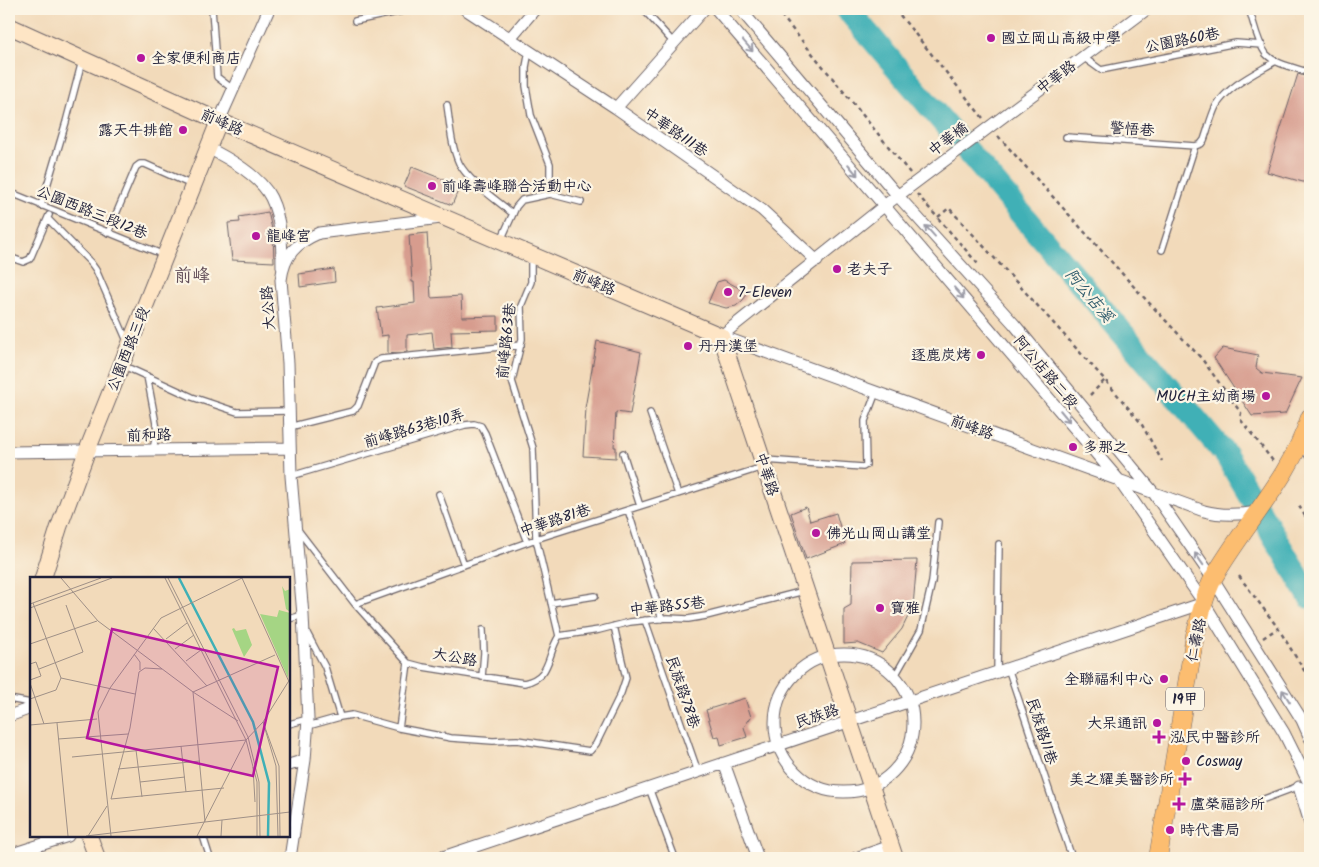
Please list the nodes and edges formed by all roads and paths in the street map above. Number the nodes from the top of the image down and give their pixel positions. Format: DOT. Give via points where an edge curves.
graph roads {
  1 [pos="212,9"];
  2 [pos="268,9"];
  3 [pos="412,9"];
  4 [pos="465,9"];
  5 [pos="535,9"];
  6 [pos="643,9"];
  7 [pos="704,9"];
  8 [pos="716,9"];
  9 [pos="740,9"];
  10 [pos="776,9"];
  11 [pos="896,9"];
  12 [pos="1147,9"];
  13 [pos="1249,9"];
  14 [pos="355,21"];
  15 [pos="9,26"];
  16 [pos="510,38"];
  17 [pos="673,42"];
  18 [pos="1262,45"];
  19 [pos="529,51"];
  20 [pos="1083,57"];
  21 [pos="82,59"];
  22 [pos="1276,61"];
  23 [pos="1310,73"];
  24 [pos="234,90"];
  25 [pos="812,94"];
  26 [pos="447,105"];
  27 [pos="799,105"];
  28 [pos="616,108"];
  29 [pos="219,121"];
  30 [pos="990,127"];
  31 [pos="1066,137"];
  32 [pos="1195,146"];
  33 [pos="208,148"];
  34 [pos="921,179"];
  35 [pos="193,186"];
  36 [pos="9,192"];
  37 [pos="550,194"];
  38 [pos="898,196"];
  39 [pos="581,202"];
  40 [pos="41,206"];
  41 [pos="884,206"];
  42 [pos="51,210"];
  43 [pos="513,214"];
  44 [pos="937,217"];
  45 [pos="48,218"];
  46 [pos="444,218"];
  47 [pos="108,232"];
  48 [pos="500,242"];
  49 [pos="1162,250"];
  50 [pos="166,255"];
  51 [pos="531,255"];
  52 [pos="9,257"];
  53 [pos="817,261"];
  54 [pos="282,268"];
  55 [pos="1014,324"];
  56 [pos="721,336"];
  57 [pos="999,338"];
  58 [pos="521,345"];
  59 [pos="129,347"];
  60 [pos="122,366"];
  61 [pos="147,376"];
  62 [pos="1105,380"];
  63 [pos="876,392"];
  64 [pos="1090,395"];
  65 [pos="288,411"];
  66 [pos="650,413"];
  67 [pos="1310,417"];
  68 [pos="289,427"];
  69 [pos="1308,446"];
  70 [pos="289,448"];
  71 [pos="153,450"];
  72 [pos="9,452"];
  73 [pos="87,452"];
  74 [pos="623,453"];
  75 [pos="1162,460"];
  76 [pos="764,463"];
  77 [pos="291,476"];
  78 [pos="1281,478"];
  79 [pos="1118,479"];
  80 [pos="1153,492"];
  81 [pos="439,494"];
  82 [pos="678,494"];
  83 [pos="640,506"];
  84 [pos="1300,506"];
  85 [pos="628,510"];
  86 [pos="1258,512"];
  87 [pos="938,522"];
  88 [pos="294,524"];
  89 [pos="1310,524"];
  90 [pos="536,539"];
  91 [pos="527,542"];
  92 [pos="999,544"];
  93 [pos="464,564"];
  94 [pos="1239,576"];
  95 [pos="43,577"];
  96 [pos="1213,579"];
  97 [pos="806,590"];
  98 [pos="596,596"];
  99 [pos="1204,603"];
  100 [pos="354,604"];
  101 [pos="551,604"];
  102 [pos="290,619"];
  103 [pos="662,619"];
  104 [pos="645,620"];
  105 [pos="303,621"];
  106 [pos="614,626"];
  107 [pos="1278,628"];
  108 [pos="483,630"];
  109 [pos="559,636"];
  110 [pos="1254,644"];
  111 [pos="828,655"];
  112 [pos="408,662"];
  113 [pos="1003,670"];
  114 [pos="895,676"];
  115 [pos="482,677"];
  116 [pos="1310,680"];
  117 [pos="9,700"];
  118 [pos="911,701"];
  119 [pos="30,703"];
  120 [pos="30,708"];
  121 [pos="9,716"];
  122 [pos="340,717"];
  123 [pos="850,721"];
  124 [pos="308,722"];
  125 [pos="290,724"];
  126 [pos="398,728"];
  127 [pos="1310,738"];
  128 [pos="778,746"];
  129 [pos="305,760"];
  130 [pos="724,763"];
  131 [pos="290,765"];
  132 [pos="698,772"];
  133 [pos="1307,784"];
  134 [pos="872,787"];
  135 [pos="649,788"];
  136 [pos="1240,808"];
  137 [pos="1310,823"];
  138 [pos="65,837"];
  139 [pos="89,837"];
  140 [pos="203,837"];
  141 [pos="893,852"];
  142 [pos="9,855"];
  143 [pos="97,858"];
  144 [pos="210,858"];
  145 [pos="290,858"];
  146 [pos="440,858"];
  147 [pos="675,858"];
  148 [pos="758,858"];
  149 [pos="856,858"];
  150 [pos="1072,858"];
  151 [pos="1158,858"];
  1 -- 24 [label="lane" via="217,77"];
  2 -- 24 [label="street"];
  3 -- 14 [label="lane"];
  4 -- 16 [label="street, 中華路111巷"];
  5 -- 16 [label="street"];
  6 -- 17 [label="lane"];
  7 -- 17 [label="street"];
  8 -- 27 [label="street, 阿公店路二段, one-way"];
  9 -- 25 [label="street, 阿公店路二段"];
  10 -- 34 [label="path"];
  11 -- 30 [label="path"];
  12 -- 20 [label="street, 中華路"];
  13 -- 18 [label="lane"];
  15 -- 21 [label="main road, 前峰路"];
  16 -- 19 [label="street, 中華路111巷"];
  17 -- 28 [label="street"];
  18 -- 20 [label="lane, 公園路60巷" via="1236,42 1101,70"];
  18 -- 22 [label="lane"];
  19 -- 28 [label="street, 中華路111巷"];
  19 -- 37 [label="lane" via="526,86 531,115 550,164"];
  20 -- 30 [label="street, 中華路"];
  21 -- 29 [label="main road, 前峰路"];
  21 -- 40 [label="lane"];
  22 -- 23 [label="lane"];
  22 -- 32 [label="lane" via="1227,93 1216,106 1204,140"];
  24 -- 29 [label="street"];
  25 -- 27 [label="street"];
  25 -- 38 [label="street, 阿公店路二段"];
  26 -- 43 [label="lane" via="460,164 473,180"];
  27 -- 41 [label="street, 阿公店路二段, one-way"];
  28 -- 53 [label="street, 中華路111巷" via="762,210"];
  29 -- 33 [label="main road, 公園西路三段"];
  29 -- 46 [label="main road, 前峰路"];
  30 -- 34 [label="street, 中華橋"];
  30 -- 78 [label="path" via="1202,359"];
  31 -- 32 [label="lane, 警悟巷"];
  32 -- 49 [label="lane"];
  33 -- 35 [label="main road, 公園西路三段"];
  33 -- 54 [label="street" via="258,181 271,197 281,238"];
  34 -- 38 [label="street"];
  35 -- 47 [label="lane" via="140,164"];
  35 -- 50 [label="main road, 公園西路三段"];
  36 -- 40 [label="lane, 公園西路三段12巷"];
  37 -- 39 [label="lane"];
  37 -- 43 [label="lane" via="522,200"];
  38 -- 41 [label="street"];
  55 -- 38 [label="street, 阿公店路二段, one-way"];
  40 -- 42 [label="lane, 公園西路三段12巷"];
  41 -- 53 [label="street"];
  41 -- 57 [label="street, 阿公店路二段, one-way"];
  42 -- 45 [label="lane"];
  42 -- 47 [label="lane, 公園西路三段12巷"];
  43 -- 48 [label="lane"];
  44 -- 62 [label="path" via="949,208"];
  45 -- 52 [label="lane" via="30,259 23,262"];
  45 -- 59 [label="lane, 公園西路三段12巷" via="96,270"];
  46 -- 48 [label="main road, 前峰路"];
  46 -- 54 [label="street, 大公路" via="319,233 304,240 291,252"];
  47 -- 50 [label="lane, 公園西路三段12巷"];
  48 -- 51 [label="main road, 前峰路"];
  50 -- 59 [label="main road, 公園西路三段"];
  51 -- 56 [label="main road, 前峰路"];
  51 -- 58 [label="lane, 前峰路63巷" via="531,282 520,306"];
  53 -- 56 [label="street"];
  54 -- 65 [label="street, 大公路"];
  55 -- 57 [label="street"];
  55 -- 80 [label="street, 阿公店路二段"];
  56 -- 63 [label="street, 前峰路"];
  56 -- 76 [label="main road, 中華路"];
  57 -- 79 [label="street, 阿公店路二段, one-way"];
  58 -- 68 [label="lane" via="381,359 375,362 358,406 353,411"];
  58 -- 90 [label="lane, 前峰路63巷" via="512,381 533,448"];
  59 -- 60 [label="main road, 公園西路三段"];
  60 -- 61 [label="lane"];
  60 -- 73 [label="main road, 公園西路三段"];
  61 -- 65 [label="lane" via="192,397 237,412"];
  61 -- 71 [label="lane" via="158,429"];
  62 -- 64 [label="path"];
  62 -- 75 [label="path" via="1141,424"];
  63 -- 76 [label="lane" via="865,421 866,465"];
  63 -- 79 [label="street, 前峰路"];
  65 -- 68 [label="street, 大公路"];
  66 -- 82 [label="lane"];
  67 -- 69 [label="main road, 19甲"];
  68 -- 70 [label="street, 大公路"];
  69 -- 78 [label="main road, 19甲"];
  70 -- 71 [label="street, 前和路"];
  70 -- 77 [label="street, 大公路"];
  71 -- 73 [label="street, 前和路"];
  72 -- 73 [label="street, 前和路"];
  73 -- 95 [label="main road, 公園西路三段"];
  74 -- 83 [label="lane"];
  76 -- 82 [label="lane, 中華路81巷"];
  76 -- 97 [label="main road, 中華路"];
  77 -- 88 [label="street, 大公路"];
  77 -- 91 [label="lane, 前峰路63巷10弄" via="474,424 481,426"];
  78 -- 86 [label="main road, 19甲"];
  79 -- 80 [label="street, 前峰路"];
  79 -- 99 [label="street, 阿公店路二段"];
  80 -- 86 [label="street, 前峰路" via="1219,515"];
  96 -- 80 [label="street, 阿公店路二段, one-way"];
  81 -- 93 [label="lane"];
  82 -- 83 [label="lane, 中華路81巷"];
  83 -- 85 [label="lane, 中華路81巷"];
  84 -- 89 [label="path"];
  85 -- 90 [label="lane, 中華路81巷"];
  85 -- 103 [label="lane"];
  86 -- 96 [label="main road, 仁壽路 / 19甲"];
  87 -- 114 [label="lane" via="932,582 921,630"];
  88 -- 100 [label="lane"];
  88 -- 105 [label="street, 大公路"];
  90 -- 91 [label="lane, 中華路81巷"];
  90 -- 101 [label="lane, 前峰路63巷"];
  91 -- 93 [label="lane, 中華路81巷"];
  92 -- 113 [label="lane, 民族路11巷"];
  93 -- 100 [label="lane, 中華路81巷"];
  94 -- 107 [label="path"];
  96 -- 99 [label="main road, 仁壽路 / 19甲"];
  96 -- 110 [label="street, 阿公店路二段"];
  97 -- 103 [label="lane, 中華路55巷" via="706,616"];
  97 -- 111 [label="main road, 中華路"];
  98 -- 101 [label="lane"];
  99 -- 113 [label="street, 民族路"];
  99 -- 133 [label="street, 阿公店路二段" via="1284,733"];
  99 -- 151 [label="main road, 仁壽路 / 19甲" via="1195,635"];
  100 -- 112 [label="lane"];
  101 -- 109 [label="lane, 前峰路63巷"];
  102 -- 105 [label="lane"];
  103 -- 104 [label="lane, 中華路55巷"];
  104 -- 106 [label="lane, 中華路55巷"];
  104 -- 132 [label="lane, 民族路78巷"];
  105 -- 122 [label="lane" via="325,667"];
  105 -- 124 [label="street, 大公路"];
  106 -- 109 [label="lane, 中華路55巷"];
  106 -- 126 [label="lane" via="626,678 590,751 517,740 451,738"];
  107 -- 110 [label="path"];
  107 -- 116 [label="path"];
  108 -- 115 [label="lane"];
  109 -- 115 [label="lane, 大公路" via="545,671 539,677 524,683"];
  127 -- 110 [label="street, 阿公店路二段, one-way"];
  111 -- 114 [label="street" via="866,656 885,666"];
  111 -- 123 [label="main road, 中華路"];
  111 -- 128 [label="street" via="803,667 788,682 778,702 774,723"];
  112 -- 115 [label="lane, 大公路"];
  112 -- 126 [label="lane"];
  113 -- 118 [label="street, 民族路"];
  113 -- 150 [label="lane, 民族路11巷"];
  114 -- 118 [label="street"];
  117 -- 119 [label="lane"];
  118 -- 123 [label="street, 民族路"];
  118 -- 134 [label="street" via="914,722 911,744 901,763 886,779"];
  120 -- 121 [label="street"];
  122 -- 124 [label="lane"];
  122 -- 126 [label="lane" via="352,715"];
  123 -- 128 [label="street, 民族路"];
  123 -- 134 [label="main road, 中華路"];
  124 -- 125 [label="lane"];
  124 -- 129 [label="street, 大公路"];
  128 -- 130 [label="street, 民族路"];
  128 -- 134 [label="street" via="788,764 804,780 823,790 845,793"];
  129 -- 131 [label="street"];
  129 -- 145 [label="street, 大公路"];
  130 -- 132 [label="street, 民族路"];
  130 -- 148 [label="street"];
  132 -- 135 [label="street, 民族路"];
  133 -- 136 [label="lane"];
  133 -- 137 [label="street, 阿公店路二段"];
  134 -- 141 [label="main road, 中華路"];
  135 -- 146 [label="street, 民族路"];
  135 -- 147 [label="lane"];
  138 -- 142 [label="street"];
  139 -- 143 [label="main road"];
  140 -- 144 [label="lane"];
  141 -- 149 [label="street"];
}
